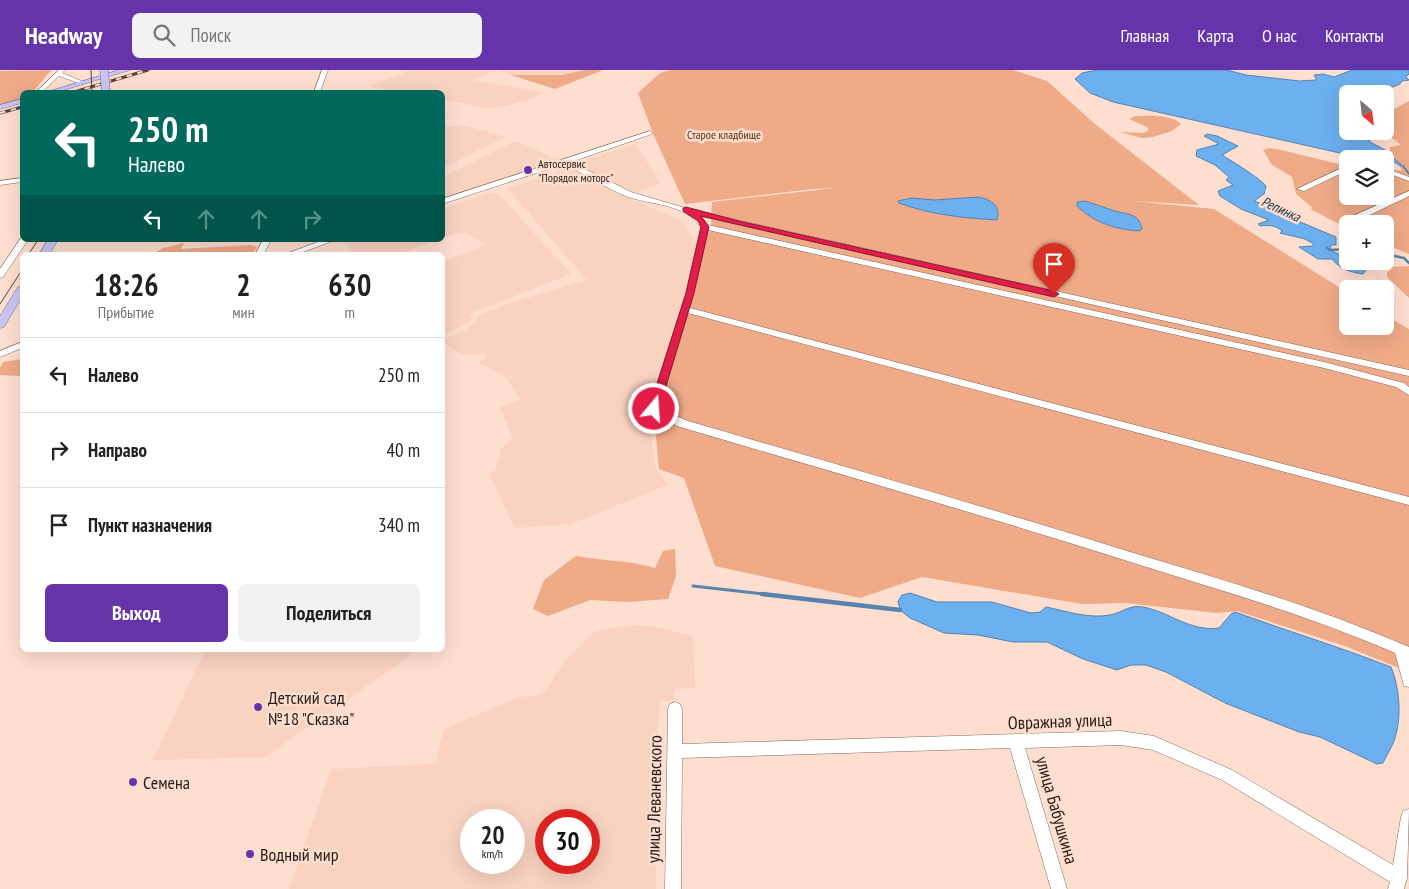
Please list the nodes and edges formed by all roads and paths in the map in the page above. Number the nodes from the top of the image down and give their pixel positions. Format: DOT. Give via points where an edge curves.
graph roads {
  1 [pos="104,70"];
  2 [pos="127,70"];
  3 [pos="325,70"];
  4 [pos="60,72"];
  5 [pos="83,83"];
  6 [pos="41,90"];
  7 [pos="58,90"];
  8 [pos="106,90"];
  9 [pos="318,90"];
  10 [pos="20,102"];
  11 [pos="0,107"];
  12 [pos="650,133"];
  13 [pos="566,162"];
  14 [pos="1339,171"];
  15 [pos="1394,174"];
  16 [pos="1407,179"];
  17 [pos="20,180"];
  18 [pos="0,183"];
  19 [pos="1409,188"];
  20 [pos="1301,190"];
  21 [pos="1409,193"];
  22 [pos="445,201"];
  23 [pos="686,209"];
  24 [pos="1362,215"];
  25 [pos="705,227"];
  26 [pos="23,242"];
  27 [pos="326,242"];
  28 [pos="296,252"];
  29 [pos="0,275"];
  30 [pos="20,292"];
  31 [pos="690,311"];
  32 [pos="0,325"];
  33 [pos="20,346"];
  34 [pos="0,354"];
  35 [pos="1409,373"];
  36 [pos="1409,392"];
  37 [pos="1409,501"];
  38 [pos="1405,652"];
  39 [pos="1409,681"];
  40 [pos="675,709"];
  41 [pos="1016,742"];
  42 [pos="675,751"];
  43 [pos="1409,817"];
  44 [pos="1397,884"];
  45 [pos="673,889"];
  46 [pos="1059,889"];
  1 -- 8 [label="main road, bridge"];
  2 -- 5 [label="main road"];
  3 -- 9 [label="street"];
  4 -- 5 [label="street"];
  4 -- 6 [label="street"];
  5 -- 7 [label="main road"];
  10 -- 11 [label="main road"];
  12 -- 13 [label="street"];
  13 -- 22 [label="street"];
  13 -- 23 [label="street" via="629,194"];
  14 -- 20 [label="street"];
  15 -- 16 [label="street"];
  16 -- 19 [label="street" via="1402,182"];
  17 -- 18 [label="street"];
  21 -- 24 [label="street"];
  23 -- 25 [label="street" via="701,219"];
  23 -- 35 [label="street"];
  25 -- 36 [label="street" via="1324,365 1400,384"];
  25 -- 38 [label="street" via="690,293 654,409 656,413 1214,583 1368,635"];
  26 -- 29 [label="street"];
  27 -- 28 [label="street"];
  30 -- 32 [label="main road"];
  31 -- 37 [label="street"];
  33 -- 34 [label="street"];
  38 -- 39 [label="street"];
  40 -- 42 [label="street, улица Леваневского"];
  41 -- 42 [label="street, Овражная улица"];
  41 -- 44 [label="street, Овражная улица" via="1121,738 1154,743 1227,775"];
  41 -- 46 [label="street, улица Бабушкина"];
  42 -- 45 [label="street, улица Леваневского"];
  43 -- 44 [label="street"];
}
